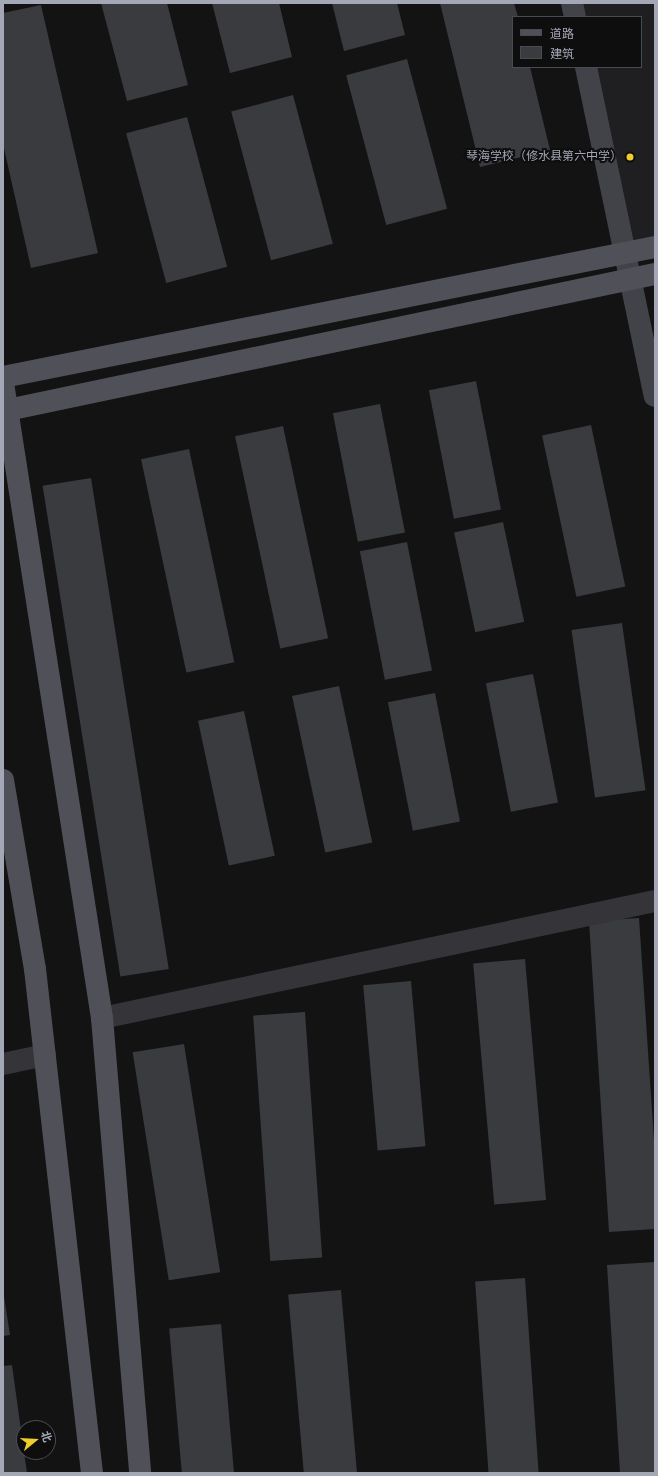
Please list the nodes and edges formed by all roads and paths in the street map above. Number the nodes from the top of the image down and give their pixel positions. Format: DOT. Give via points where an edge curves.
graph roads {
  1 [pos="572,3"];
  2 [pos="575,16"];
  3 [pos="586,68"];
  4 [pos="655,246"];
  5 [pos="625,253"];
  6 [pos="655,274"];
  7 [pos="630,280"];
  8 [pos="3,377"];
  9 [pos="3,383"];
  10 [pos="655,396"];
  11 [pos="5,410"];
  12 [pos="3,784"];
  13 [pos="655,901"];
  14 [pos="102,1018"];
  15 [pos="45,1055"];
  16 [pos="3,1064"];
  17 [pos="92,1473"];
  18 [pos="140,1473"];
  1 -- 2 [label="street"];
  3 -- 5 [label="street"];
  4 -- 5 [label="main road"];
  5 -- 7 [label="street"];
  5 -- 8 [label="main road"];
  6 -- 7 [label="main road"];
  7 -- 10 [label="street"];
  7 -- 11 [label="main road"];
  9 -- 11 [label="main road"];
  11 -- 14 [label="main road"];
  12 -- 15 [label="main road" via="35,969"];
  13 -- 14 [label="street"];
  14 -- 18 [label="main road"];
  15 -- 16 [label="street"];
  15 -- 17 [label="main road"];
}
